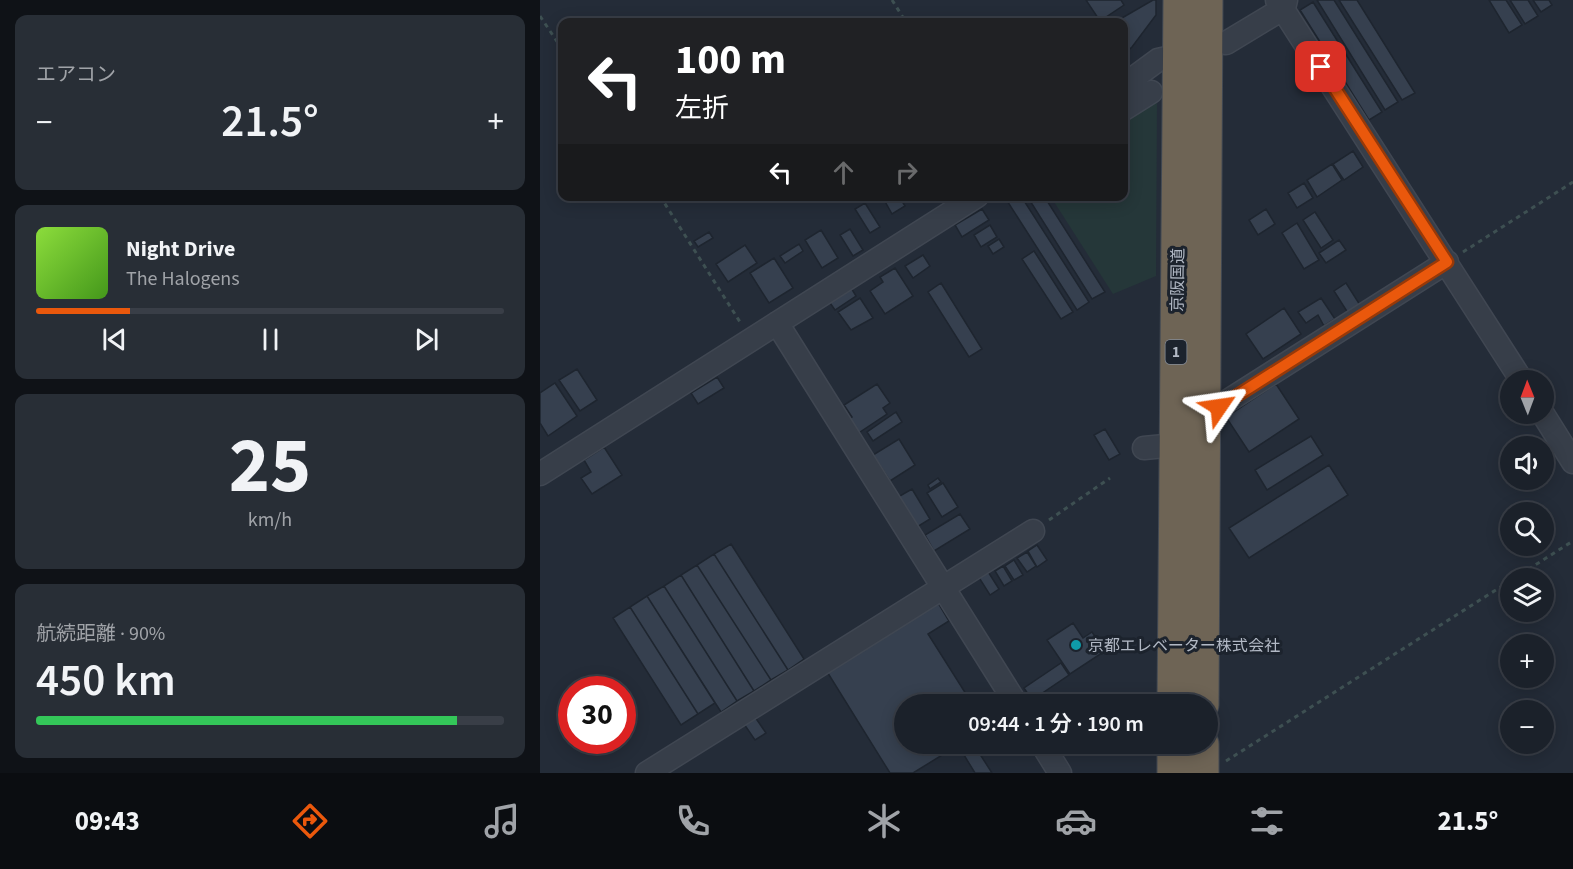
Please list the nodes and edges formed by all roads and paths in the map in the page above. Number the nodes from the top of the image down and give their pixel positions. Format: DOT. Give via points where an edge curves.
graph roads {
  1 [pos="892,0"];
  2 [pos="1180,0"];
  3 [pos="1206,0"];
  4 [pos="1282,3"];
  5 [pos="540,16"];
  6 [pos="903,18"];
  7 [pos="558,43"];
  8 [pos="1226,43"];
  9 [pos="1180,55"];
  10 [pos="1128,82"];
  11 [pos="1151,92"];
  12 [pos="1128,107"];
  13 [pos="1573,182"];
  14 [pos="663,201"];
  15 [pos="969,201"];
  16 [pos="1447,262"];
  17 [pos="777,323"];
  18 [pos="751,339"];
  19 [pos="1515,370"];
  20 [pos="1204,416"];
  21 [pos="1549,424"];
  22 [pos="1573,462"];
  23 [pos="540,474"];
  24 [pos="1110,478"];
  25 [pos="1033,531"];
  26 [pos="1573,541"];
  27 [pos="1531,568"];
  28 [pos="943,587"];
  29 [pos="1500,587"];
  30 [pos="1010,694"];
  31 [pos="1173,694"];
  32 [pos="1203,694"];
  33 [pos="1048,754"];
  34 [pos="1174,754"];
  35 [pos="1207,761"];
  36 [pos="647,773"];
  37 [pos="1060,773"];
  38 [pos="1174,773"];
  1 -- 6 [label="path"];
  2 -- 9 [label="highway, 京阪国道 / 1"];
  3 -- 20 [label="highway, 京阪国道 / 1"];
  4 -- 8 [label="street"];
  4 -- 16 [label="street"];
  5 -- 7 [label="path"];
  9 -- 10 [label="street" via="1158,60"];
  9 -- 31 [label="highway, 京阪国道 / 1" via="1160,447"];
  11 -- 12 [label="street"];
  13 -- 16 [label="path"];
  14 -- 18 [label="path"];
  15 -- 17 [label="street"];
  16 -- 19 [label="street"];
  16 -- 20 [label="street"];
  17 -- 18 [label="street"];
  17 -- 28 [label="street"];
  18 -- 23 [label="street"];
  20 -- 32 [label="highway, 京阪国道 / 1"];
  21 -- 22 [label="street"];
  24 -- 25 [label="path"];
  25 -- 28 [label="street"];
  26 -- 27 [label="path"];
  28 -- 30 [label="street"];
  28 -- 36 [label="street"];
  29 -- 35 [label="path"];
  33 -- 37 [label="street"];
  34 -- 38 [label="highway"];
}
